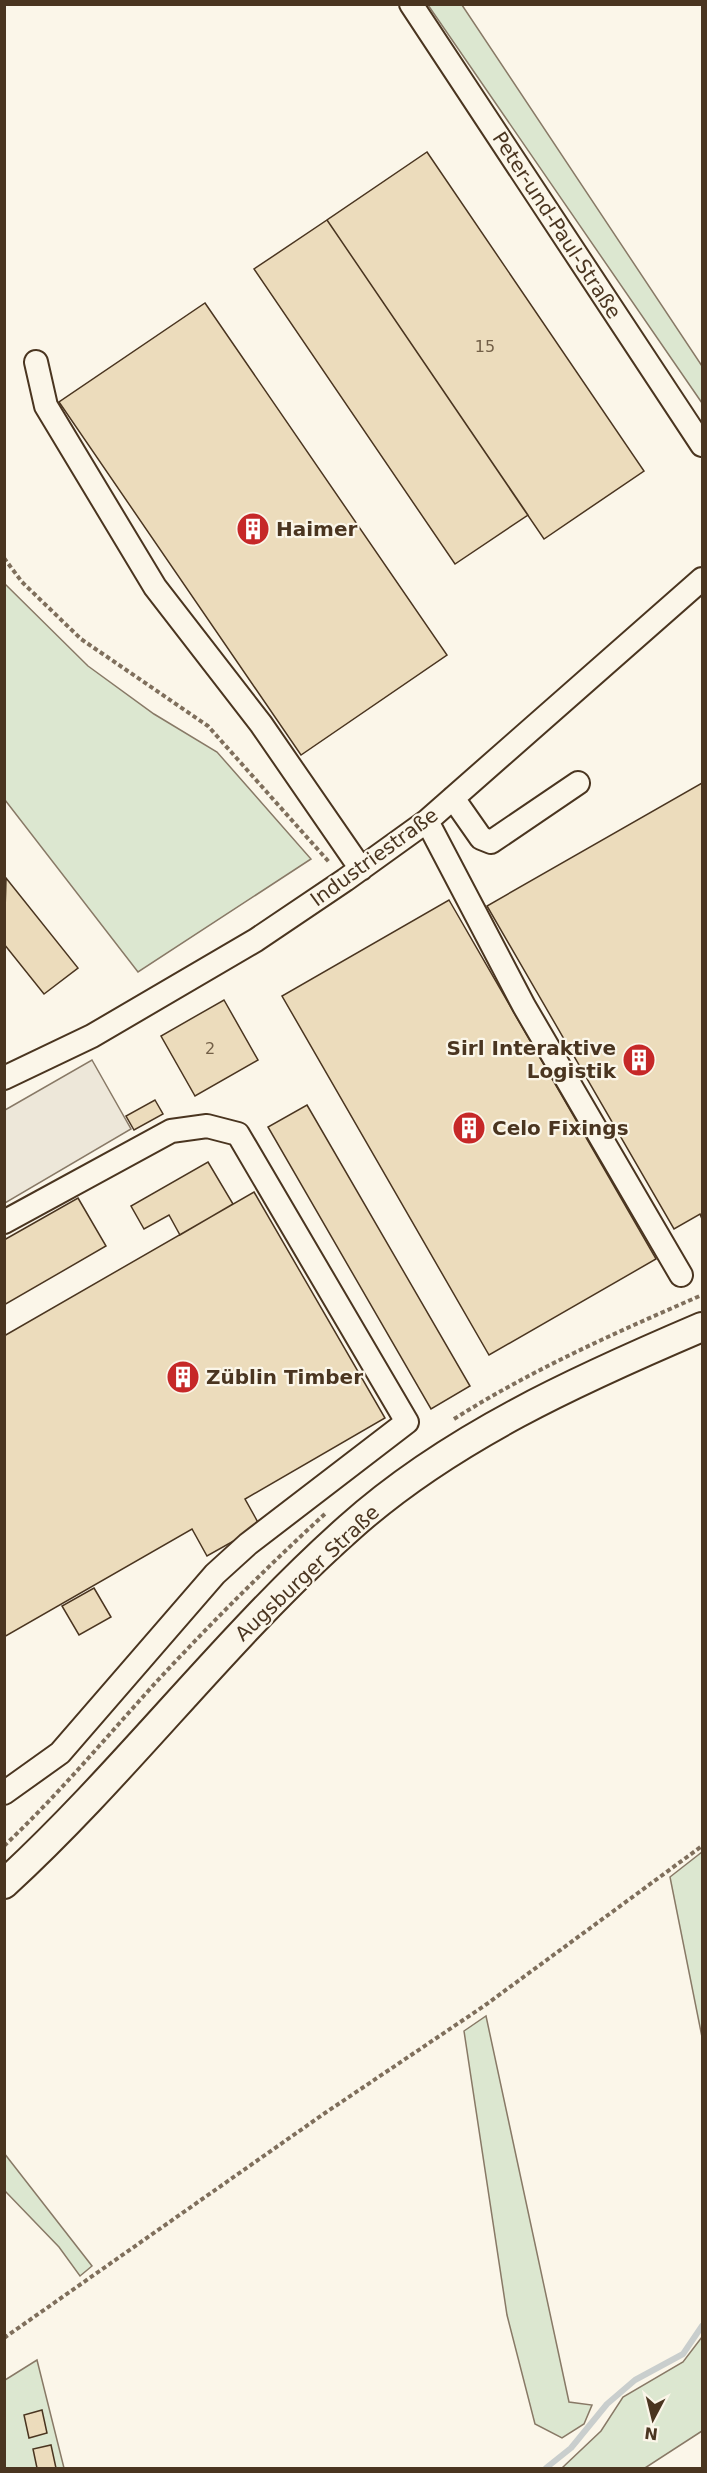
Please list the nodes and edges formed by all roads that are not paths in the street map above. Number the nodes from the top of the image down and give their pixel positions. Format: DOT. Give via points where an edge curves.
graph roads {
  1 [pos="411,4"];
  2 [pos="36,362"];
  3 [pos="702,445"];
  4 [pos="702,579"];
  5 [pos="578,783"];
  6 [pos="453,798"];
  7 [pos="427,821"];
  8 [pos="353,875"];
  9 [pos="4,1078"];
  10 [pos="4,1222"];
  11 [pos="681,1275"];
  12 [pos="702,1326"];
  13 [pos="4,1793"];
  14 [pos="4,1884"];
  1 -- 3 [label="street, Peter-und-Paul-Straße"];
  2 -- 8 [label="street" via="46,406 155,587 261,724"];
  4 -- 6 [label="street, Industriestraße"];
  5 -- 6 [label="street" via="491,842 481,838"];
  6 -- 7 [label="street, Industriestraße"];
  7 -- 8 [label="street, Industriestraße"];
  7 -- 11 [label="street" via="524,1006"];
  8 -- 9 [label="street, Industriestraße" via="256,940 92,1036"];
  10 -- 13 [label="street" via="171,1131 207,1126 238,1134 407,1422 223,1566 60,1753"];
  12 -- 14 [label="main road, Augsburger Straße" via="597,1371 506,1420 424,1471 350,1526 266,1606 46,1846"];
}
